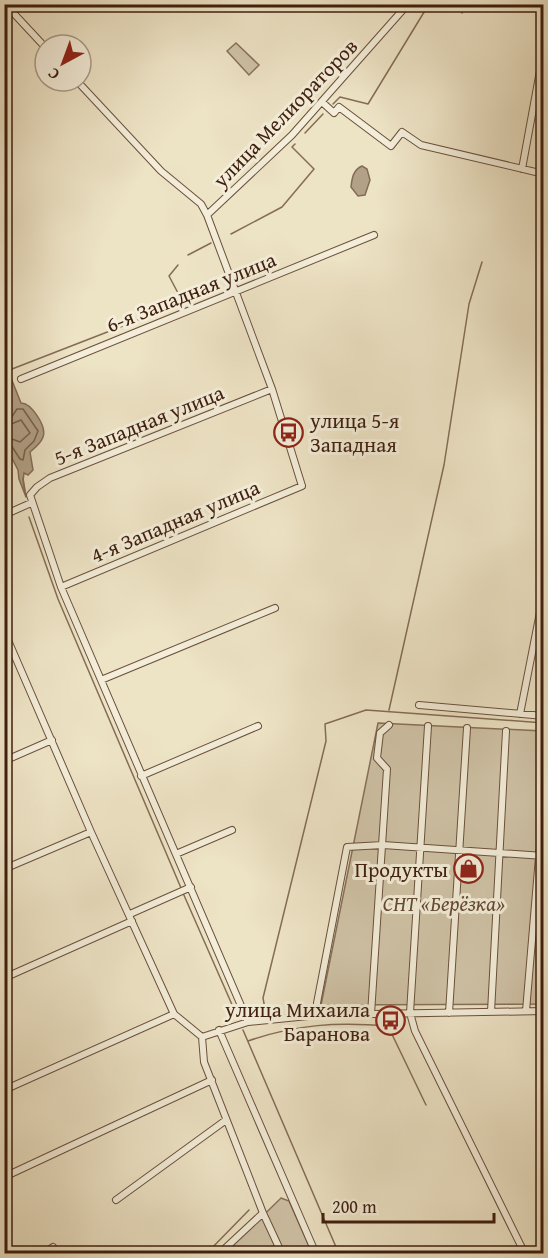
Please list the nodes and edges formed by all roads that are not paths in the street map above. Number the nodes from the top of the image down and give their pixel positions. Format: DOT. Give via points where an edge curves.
graph roads {
  1 [pos="5,4"];
  2 [pos="408,4"];
  3 [pos="33,34"];
  4 [pos="543,49"];
  5 [pos="88,93"];
  6 [pos="322,102"];
  7 [pos="522,169"];
  8 [pos="543,174"];
  9 [pos="207,215"];
  10 [pos="374,235"];
  11 [pos="237,291"];
  12 [pos="21,379"];
  13 [pos="273,389"];
  14 [pos="31,503"];
  15 [pos="4,515"];
  16 [pos="61,586"];
  17 [pos="543,592"];
  18 [pos="275,608"];
  19 [pos="4,631"];
  20 [pos="7,645"];
  21 [pos="101,680"];
  22 [pos="419,705"];
  23 [pos="519,714"];
  24 [pos="543,716"];
  25 [pos="389,725"];
  26 [pos="258,726"];
  27 [pos="428,726"];
  28 [pos="467,728"];
  29 [pos="507,731"];
  30 [pos="52,740"];
  31 [pos="4,761"];
  32 [pos="141,776"];
  33 [pos="543,798"];
  34 [pos="232,830"];
  35 [pos="91,832"];
  36 [pos="383,845"];
  37 [pos="421,847"];
  38 [pos="459,850"];
  39 [pos="499,853"];
  40 [pos="176,854"];
  41 [pos="542,856"];
  42 [pos="4,869"];
  43 [pos="191,887"];
  44 [pos="129,914"];
  45 [pos="132,921"];
  46 [pos="4,978"];
  47 [pos="526,1011"];
  48 [pos="543,1011"];
  49 [pos="449,1012"];
  50 [pos="491,1012"];
  51 [pos="410,1013"];
  52 [pos="174,1014"];
  53 [pos="371,1014"];
  54 [pos="318,1015"];
  55 [pos="248,1022"];
  56 [pos="219,1030"];
  57 [pos="202,1037"];
  58 [pos="212,1080"];
  59 [pos="4,1090"];
  60 [pos="226,1120"];
  61 [pos="4,1178"];
  62 [pos="116,1200"];
  63 [pos="263,1213"];
  64 [pos="53,1247"];
  65 [pos="4,1250"];
  66 [pos="11,1254"];
  67 [pos="44,1254"];
  68 [pos="219,1254"];
  69 [pos="282,1254"];
  70 [pos="316,1254"];
  71 [pos="525,1254"];
  1 -- 3 [label="street"];
  2 -- 6 [label="street, улица Мелиораторов"];
  4 -- 7 [label="street"];
  5 -- 9 [label="street" via="167,177 201,204"];
  6 -- 7 [label="street" via="334,113 339,107 391,146 402,132 421,145"];
  6 -- 9 [label="street, улица Мелиораторов" via="276,152"];
  7 -- 8 [label="street"];
  9 -- 11 [label="street"];
  10 -- 11 [label="street, 6-я Западная улица"];
  11 -- 12 [label="street, 6-я Западная улица"];
  11 -- 13 [label="street"];
  13 -- 14 [label="street, 5-я Западная улица" via="50,478 30,495"];
  13 -- 16 [label="street, 4-я Западная улица" via="302,486"];
  14 -- 15 [label="street"];
  14 -- 16 [label="street"];
  16 -- 21 [label="street"];
  17 -- 23 [label="street"];
  18 -- 21 [label="street"];
  19 -- 20 [label="street"];
  20 -- 30 [label="street"];
  21 -- 32 [label="street"];
  22 -- 23 [label="street"];
  23 -- 24 [label="street"];
  25 -- 36 [label="street" via="380,733 377,758 387,769"];
  26 -- 32 [label="street"];
  27 -- 37 [label="street"];
  28 -- 38 [label="street"];
  29 -- 39 [label="street"];
  30 -- 31 [label="street"];
  30 -- 35 [label="street"];
  32 -- 40 [label="street"];
  33 -- 41 [label="street"];
  34 -- 40 [label="street"];
  35 -- 42 [label="street"];
  35 -- 44 [label="street"];
  36 -- 37 [label="street"];
  36 -- 53 [label="street"];
  36 -- 54 [label="street" via="347,847 317,1003"];
  37 -- 38 [label="street"];
  37 -- 51 [label="street"];
  38 -- 39 [label="street"];
  38 -- 49 [label="street"];
  39 -- 41 [label="street"];
  39 -- 50 [label="street"];
  40 -- 43 [label="street"];
  41 -- 47 [label="street"];
  43 -- 44 [label="street"];
  43 -- 55 [label="street"];
  44 -- 45 [label="street"];
  45 -- 46 [label="street"];
  45 -- 52 [label="street"];
  47 -- 48 [label="street"];
  47 -- 50 [label="street"];
  49 -- 50 [label="street"];
  49 -- 51 [label="street"];
  51 -- 53 [label="street"];
  51 -- 71 [label="street" via="415,1031"];
  52 -- 57 [label="street"];
  52 -- 59 [label="street"];
  53 -- 54 [label="street"];
  54 -- 55 [label="street"];
  55 -- 56 [label="street"];
  56 -- 57 [label="street"];
  56 -- 70 [label="street"];
  57 -- 58 [label="street" via="202,1051"];
  58 -- 60 [label="street"];
  58 -- 61 [label="street"];
  60 -- 62 [label="street"];
  60 -- 63 [label="street"];
  63 -- 68 [label="street"];
  63 -- 69 [label="street"];
  64 -- 67 [label="street"];
  65 -- 66 [label="street"];
}
